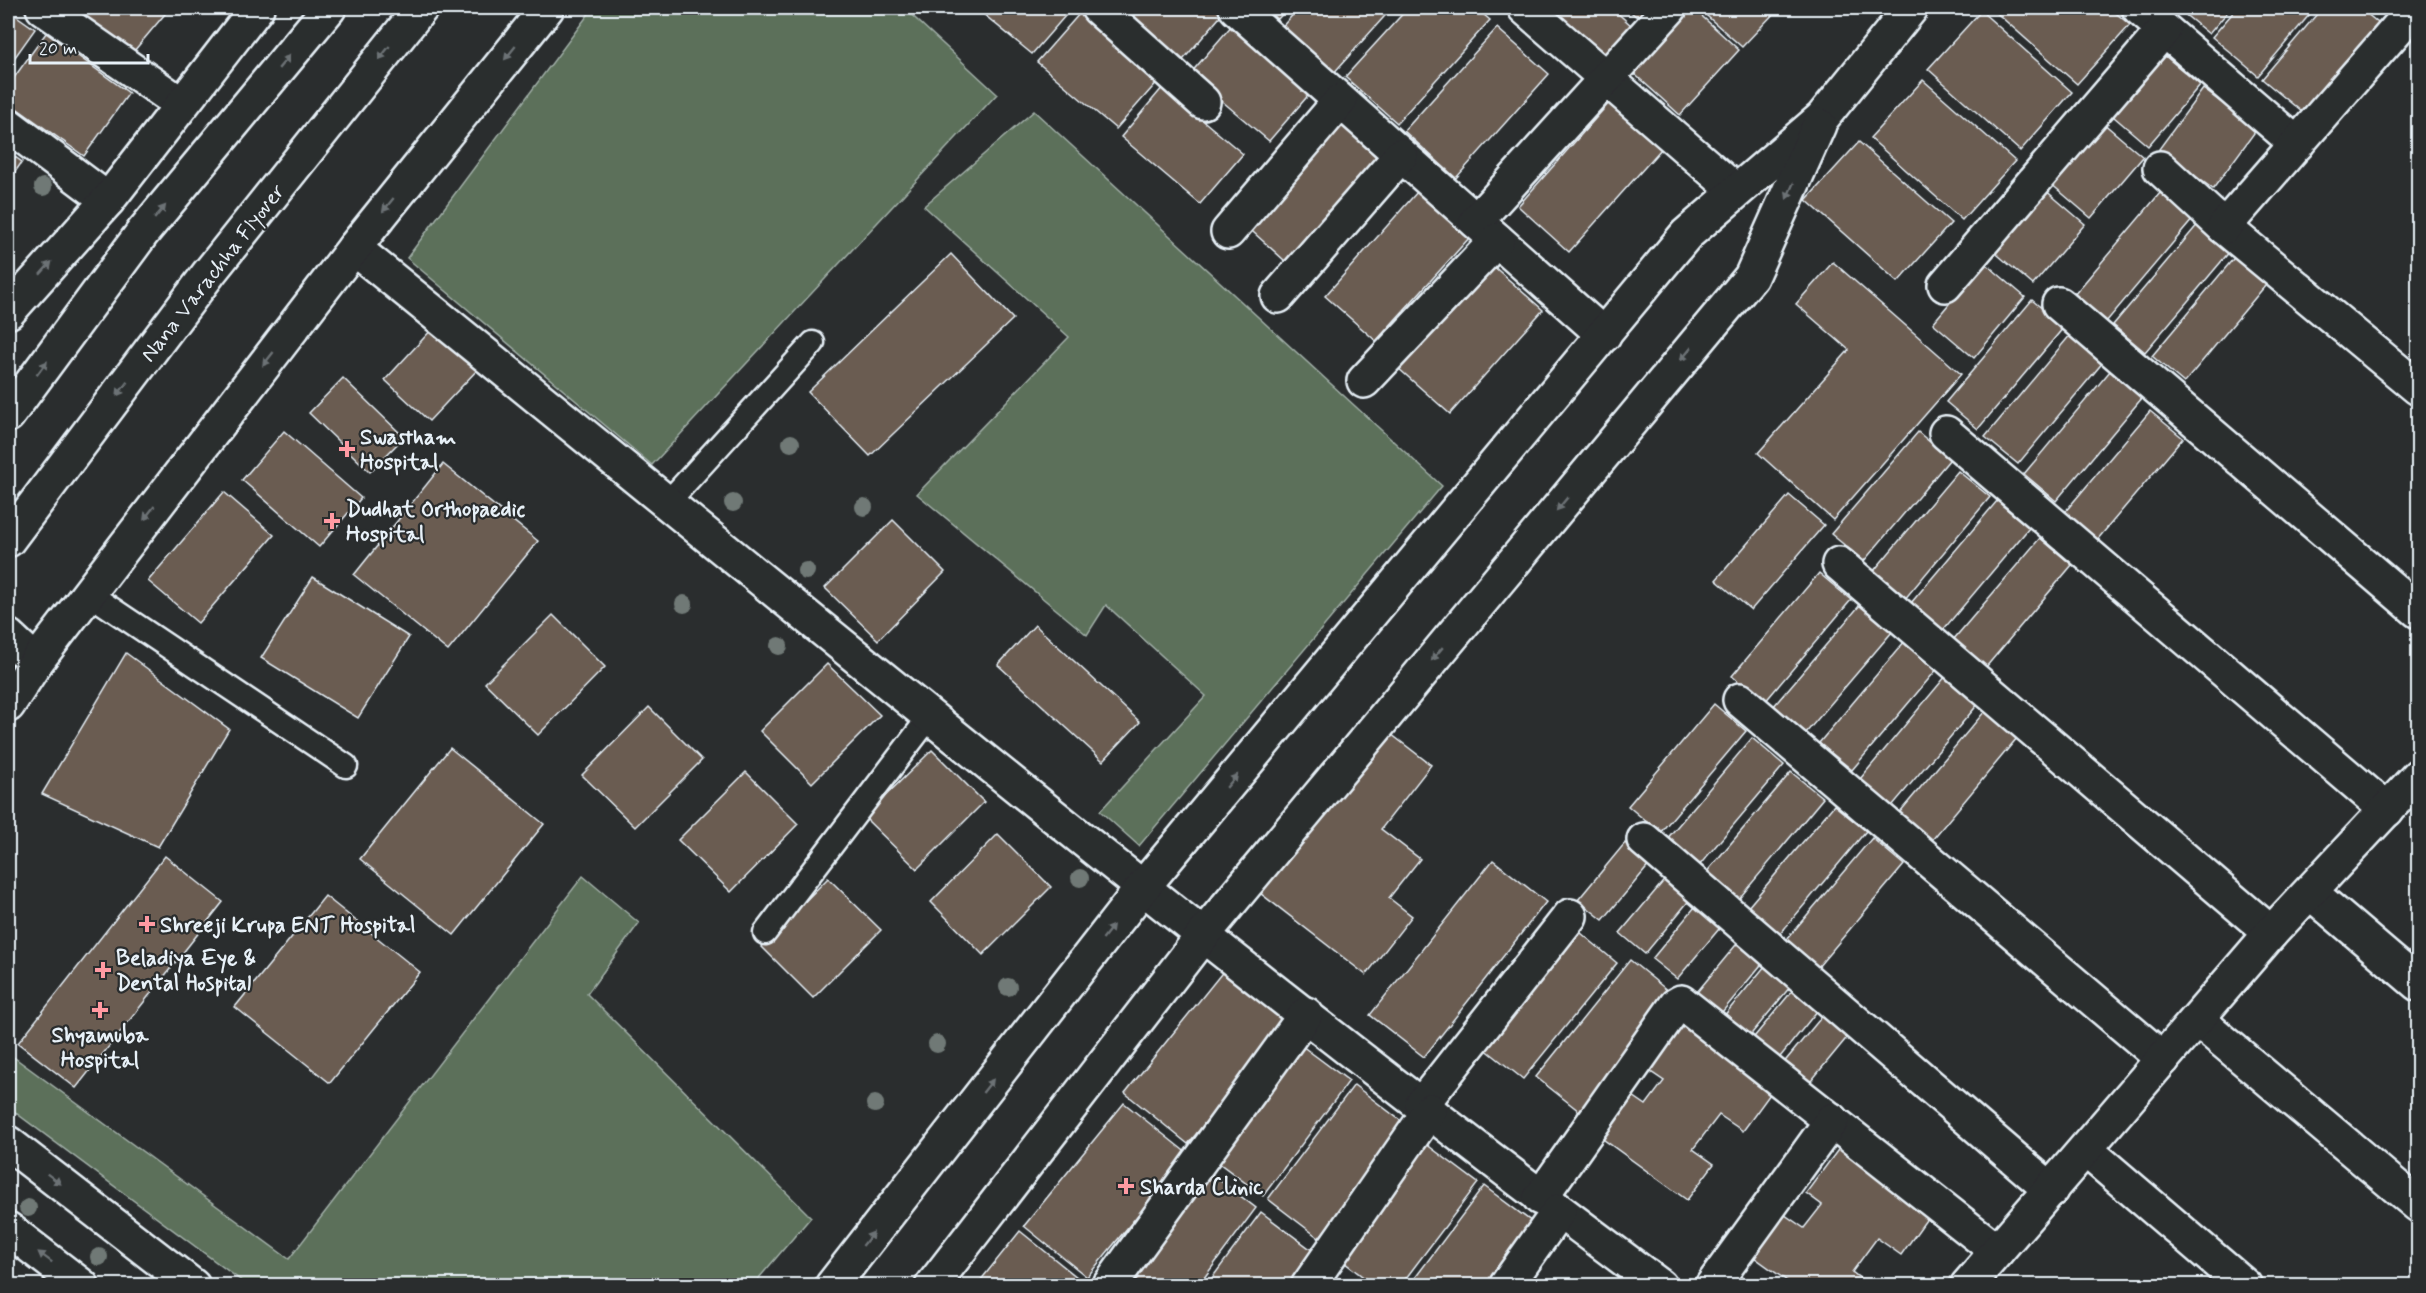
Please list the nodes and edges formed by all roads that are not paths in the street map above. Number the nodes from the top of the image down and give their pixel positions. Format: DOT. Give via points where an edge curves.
graph roads {
  1 [pos="43,8"];
  2 [pos="257,8"];
  3 [pos="329,8"];
  4 [pos="421,8"];
  5 [pos="547,8"];
  6 [pos="1098,8"];
  7 [pos="1236,8"];
  8 [pos="1525,8"];
  9 [pos="1670,8"];
  10 [pos="1911,8"];
  11 [pos="2139,8"];
  12 [pos="2404,21"];
  13 [pos="2164,30"];
  14 [pos="1604,77"];
  15 [pos="1340,101"];
  16 [pos="1203,102"];
  17 [pos="182,104"];
  18 [pos="1822,118"];
  19 [pos="8,125"];
  20 [pos="2297,144"];
  21 [pos="1401,155"];
  22 [pos="2160,168"];
  23 [pos="1736,191"];
  24 [pos="108,200"];
  25 [pos="2224,227"];
  26 [pos="1486,230"];
  27 [pos="1228,232"];
  28 [pos="354,248"];
  29 [pos="1945,285"];
  30 [pos="1278,296"];
  31 [pos="2059,304"];
  32 [pos="8,312"];
  33 [pos="1604,335"];
  34 [pos="813,343"];
  35 [pos="1364,381"];
  36 [pos="2418,388"];
  37 [pos="8,415"];
  38 [pos="1946,433"];
  39 [pos="668,502"];
  40 [pos="8,540"];
  41 [pos="1839,564"];
  42 [pos="88,593"];
  43 [pos="2418,611"];
  44 [pos="8,636"];
  45 [pos="36,662"];
  46 [pos="1740,700"];
  47 [pos="8,705"];
  48 [pos="931,715"];
  49 [pos="346,766"];
  50 [pos="2418,776"];
  51 [pos="2387,810"];
  52 [pos="1644,840"];
  53 [pos="1143,887"];
  54 [pos="2310,892"];
  55 [pos="1570,916"];
  56 [pos="765,933"];
  57 [pos="2271,933"];
  58 [pos="1204,934"];
  59 [pos="2418,984"];
  60 [pos="1306,1014"];
  61 [pos="2198,1020"];
  62 [pos="2163,1059"];
  63 [pos="1426,1107"];
  64 [pos="1832,1120"];
  65 [pos="8,1143"];
  66 [pos="2086,1150"];
  67 [pos="2051,1190"];
  68 [pos="1550,1204"];
  69 [pos="2418,1205"];
  70 [pos="8,1228"];
  71 [pos="1997,1251"];
  72 [pos="1973,1284"];
  73 [pos="82,1286"];
  74 [pos="194,1286"];
  75 [pos="832,1286"];
  76 [pos="932,1286"];
  77 [pos="1109,1286"];
  78 [pos="1308,1286"];
  79 [pos="1506,1286"];
  80 [pos="1660,1286"];
  81 [pos="1712,1286"];
  82 [pos="2245,1286"];
  1 -- 17 [label="street"];
  2 -- 17 [label="street"];
  37 -- 3 [label="street, one-way" via="143,232"];
  4 -- 40 [label="street, Nana Varachha Flyover, one-way" via="209,273"];
  5 -- 28 [label="street, one-way"];
  6 -- 16 [label="street"];
  7 -- 15 [label="street"];
  8 -- 14 [label="street"];
  9 -- 14 [label="street"];
  10 -- 18 [label="street"];
  11 -- 13 [label="street"];
  12 -- 20 [label="street"];
  13 -- 20 [label="street"];
  13 -- 29 [label="street"];
  14 -- 23 [label="street"];
  14 -- 26 [label="street"];
  15 -- 21 [label="street"];
  15 -- 27 [label="street"];
  17 -- 24 [label="street"];
  18 -- 23 [label="street"];
  18 -- 58 [label="street, one-way" via="1751,277"];
  19 -- 24 [label="street"];
  20 -- 25 [label="street"];
  21 -- 26 [label="street"];
  21 -- 30 [label="street"];
  22 -- 25 [label="street"];
  23 -- 33 [label="street" via="1686,235"];
  32 -- 24 [label="street, one-way"];
  25 -- 36 [label="street"];
  26 -- 33 [label="street"];
  26 -- 35 [label="street"];
  28 -- 39 [label="street"];
  28 -- 42 [label="street, one-way"];
  31 -- 43 [label="street"];
  53 -- 33 [label="street, one-way"];
  34 -- 39 [label="lane"];
  38 -- 51 [label="street"];
  39 -- 48 [label="street"];
  41 -- 57 [label="street"];
  42 -- 45 [label="street"];
  42 -- 49 [label="lane"];
  44 -- 45 [label="street"];
  45 -- 47 [label="street"];
  46 -- 62 [label="street"];
  48 -- 53 [label="street"];
  48 -- 56 [label="lane"];
  50 -- 51 [label="street"];
  51 -- 54 [label="street"];
  52 -- 67 [label="street"];
  53 -- 58 [label="street"];
  75 -- 53 [label="street, one-way"];
  54 -- 57 [label="street"];
  54 -- 59 [label="street"];
  55 -- 63 [label="street"];
  57 -- 61 [label="street"];
  58 -- 60 [label="street"];
  58 -- 76 [label="street"];
  60 -- 63 [label="street"];
  60 -- 77 [label="street"];
  61 -- 62 [label="street"];
  61 -- 69 [label="street"];
  62 -- 66 [label="street"];
  63 -- 68 [label="street"];
  63 -- 78 [label="street"];
  64 -- 68 [label="street" via="1681,1002"];
  64 -- 71 [label="street"];
  64 -- 81 [label="street"];
  65 -- 74 [label="street, one-way"];
  66 -- 67 [label="street"];
  66 -- 82 [label="street"];
  67 -- 71 [label="street"];
  68 -- 79 [label="street"];
  68 -- 80 [label="street"];
  73 -- 70 [label="street, one-way"];
  71 -- 72 [label="street"];
}
